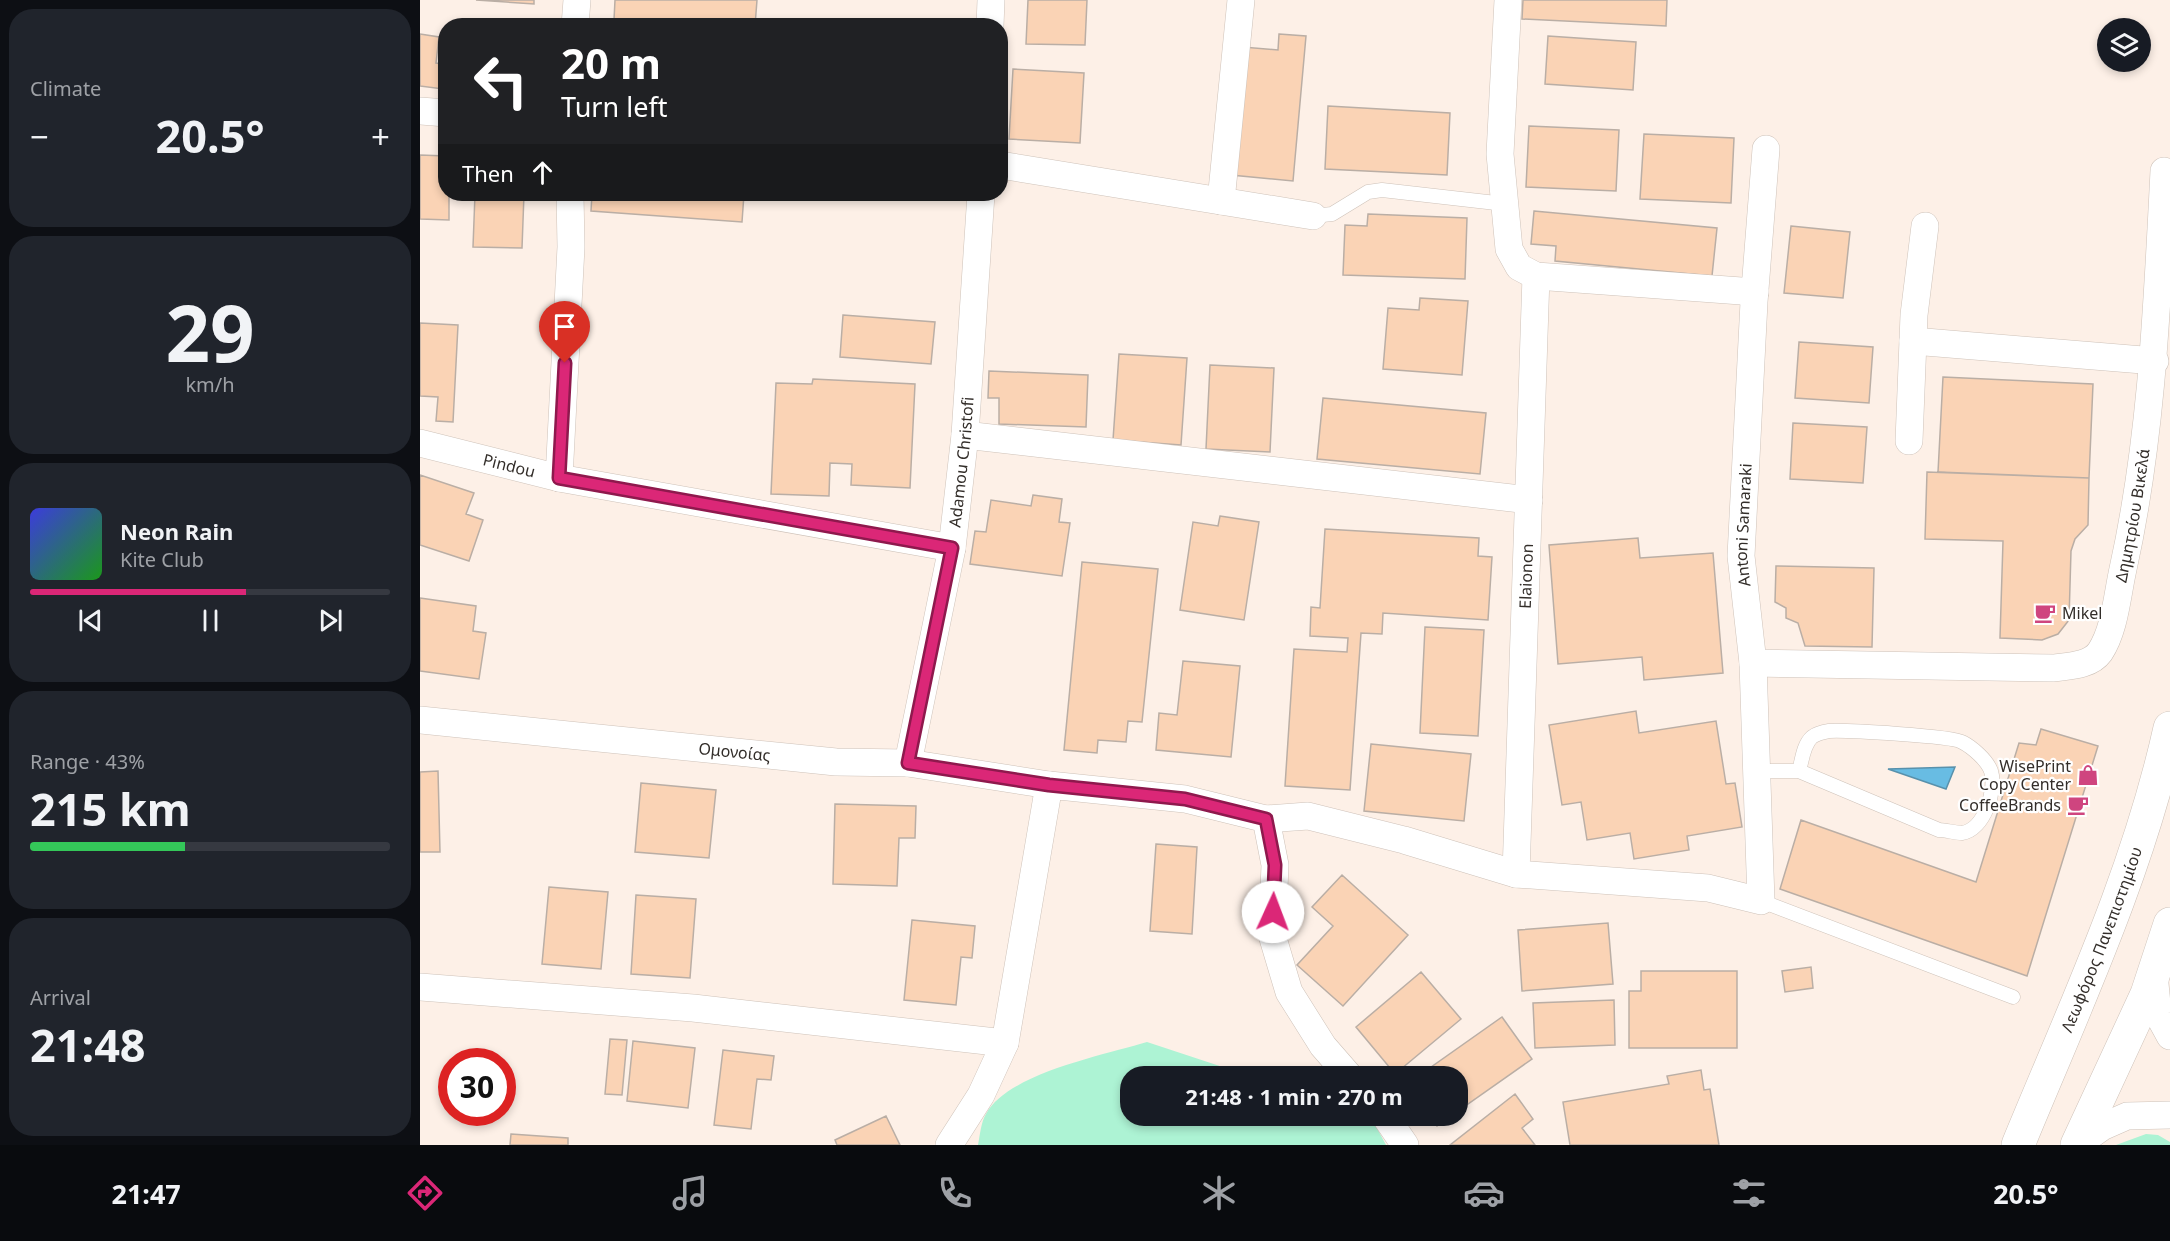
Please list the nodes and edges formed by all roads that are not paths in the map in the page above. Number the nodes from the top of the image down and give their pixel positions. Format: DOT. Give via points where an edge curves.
graph roads {
  1 [pos="577,0"];
  2 [pos="991,0"];
  3 [pos="1240,0"];
  4 [pos="1508,0"];
  5 [pos="576,18"];
  6 [pos="990,18"];
  7 [pos="420,111"];
  8 [pos="438,112"];
  9 [pos="1766,149"];
  10 [pos="1008,166"];
  11 [pos="2164,171"];
  12 [pos="570,201"];
  13 [pos="981,201"];
  14 [pos="1221,201"];
  15 [pos="1505,204"];
  16 [pos="1313,216"];
  17 [pos="1925,226"];
  18 [pos="1536,276"];
  19 [pos="1755,292"];
  20 [pos="1913,341"];
  21 [pos="2155,361"];
  22 [pos="965,435"];
  23 [pos="1909,441"];
  24 [pos="420,443"];
  25 [pos="559,478"];
  26 [pos="1528,500"];
  27 [pos="952,548"];
  28 [pos="1753,663"];
  29 [pos="420,720"];
  30 [pos="2170,728"];
  31 [pos="908,763"];
  32 [pos="1757,771"];
  33 [pos="1799,771"];
  34 [pos="1049,785"];
  35 [pos="1266,819"];
  36 [pos="1516,874"];
  37 [pos="1761,901"];
  38 [pos="2170,924"];
  39 [pos="2154,973"];
  40 [pos="420,987"];
  41 [pos="2013,997"];
  42 [pos="2170,1036"];
  43 [pos="1005,1043"];
  44 [pos="1340,1066"];
  45 [pos="2170,1115"];
  46 [pos="1392,1126"];
  47 [pos="2077,1144"];
  48 [pos="949,1145"];
  49 [pos="1405,1145"];
  50 [pos="2018,1145"];
  1 -- 5 [label="street"];
  2 -- 6 [label="street"];
  3 -- 14 [label="street"];
  4 -- 15 [label="street" via="1500,154"];
  7 -- 8 [label="street"];
  9 -- 19 [label="street, Antoni Samaraki"];
  10 -- 14 [label="street"];
  11 -- 21 [label="street, Δημητρίου Βικελά"];
  12 -- 25 [label="street"];
  13 -- 22 [label="street, Adamou Christofi"];
  14 -- 16 [label="street"];
  15 -- 16 [label="lane" via="1382,190 1368,192 1332,214"];
  15 -- 18 [label="street" via="1509,249 1519,267"];
  17 -- 20 [label="street"];
  18 -- 19 [label="street"];
  18 -- 26 [label="street, Elaionon"];
  19 -- 28 [label="street, Antoni Samaraki" via="1741,556"];
  20 -- 21 [label="street"];
  20 -- 23 [label="street"];
  21 -- 28 [label="street, Δημητρίου Βικελά" via="2136,507 2110,627 2099,654 2084,663 2054,668"];
  22 -- 26 [label="street"];
  22 -- 27 [label="street, Adamou Christofi"];
  24 -- 25 [label="street, Pindou"];
  25 -- 27 [label="street, Pindou"];
  26 -- 36 [label="street, Elaionon"];
  27 -- 31 [label="street, Adamou Christofi"];
  28 -- 32 [label="street, Antoni Samaraki"];
  29 -- 31 [label="street, Ομονοίας" via="836,762"];
  30 -- 50 [label="main road, Λεωφόρος Πανεπιστημίου" via="2138,843 2111,920"];
  31 -- 34 [label="street, Ομονοίας"];
  32 -- 33 [label="lane"];
  32 -- 37 [label="street, Antoni Samaraki"];
  33 -- 33 [label="lane" via="1939,830 1963,833 1981,820 1992,780 1988,766 1961,741 1853,732 1827,731 1812,737 1806,744"];
  34 -- 35 [label="street, Ομονοίας" via="1185,799"];
  34 -- 43 [label="street"];
  35 -- 36 [label="street, Ομονοίας" via="1308,816"];
  35 -- 44 [label="street" via="1275,865 1272,935 1289,992"];
  36 -- 37 [label="street, Ομονοίας" via="1708,888"];
  37 -- 41 [label="lane"];
  38 -- 39 [label="main road"];
  39 -- 42 [label="street" via="2158,1014"];
  39 -- 47 [label="main road" via="2148,994"];
  40 -- 43 [label="street" via="693,1008"];
  43 -- 48 [label="street" via="981,1095"];
  45 -- 47 [label="street" via="2127,1116"];
  46 -- 49 [label="street"];
}
